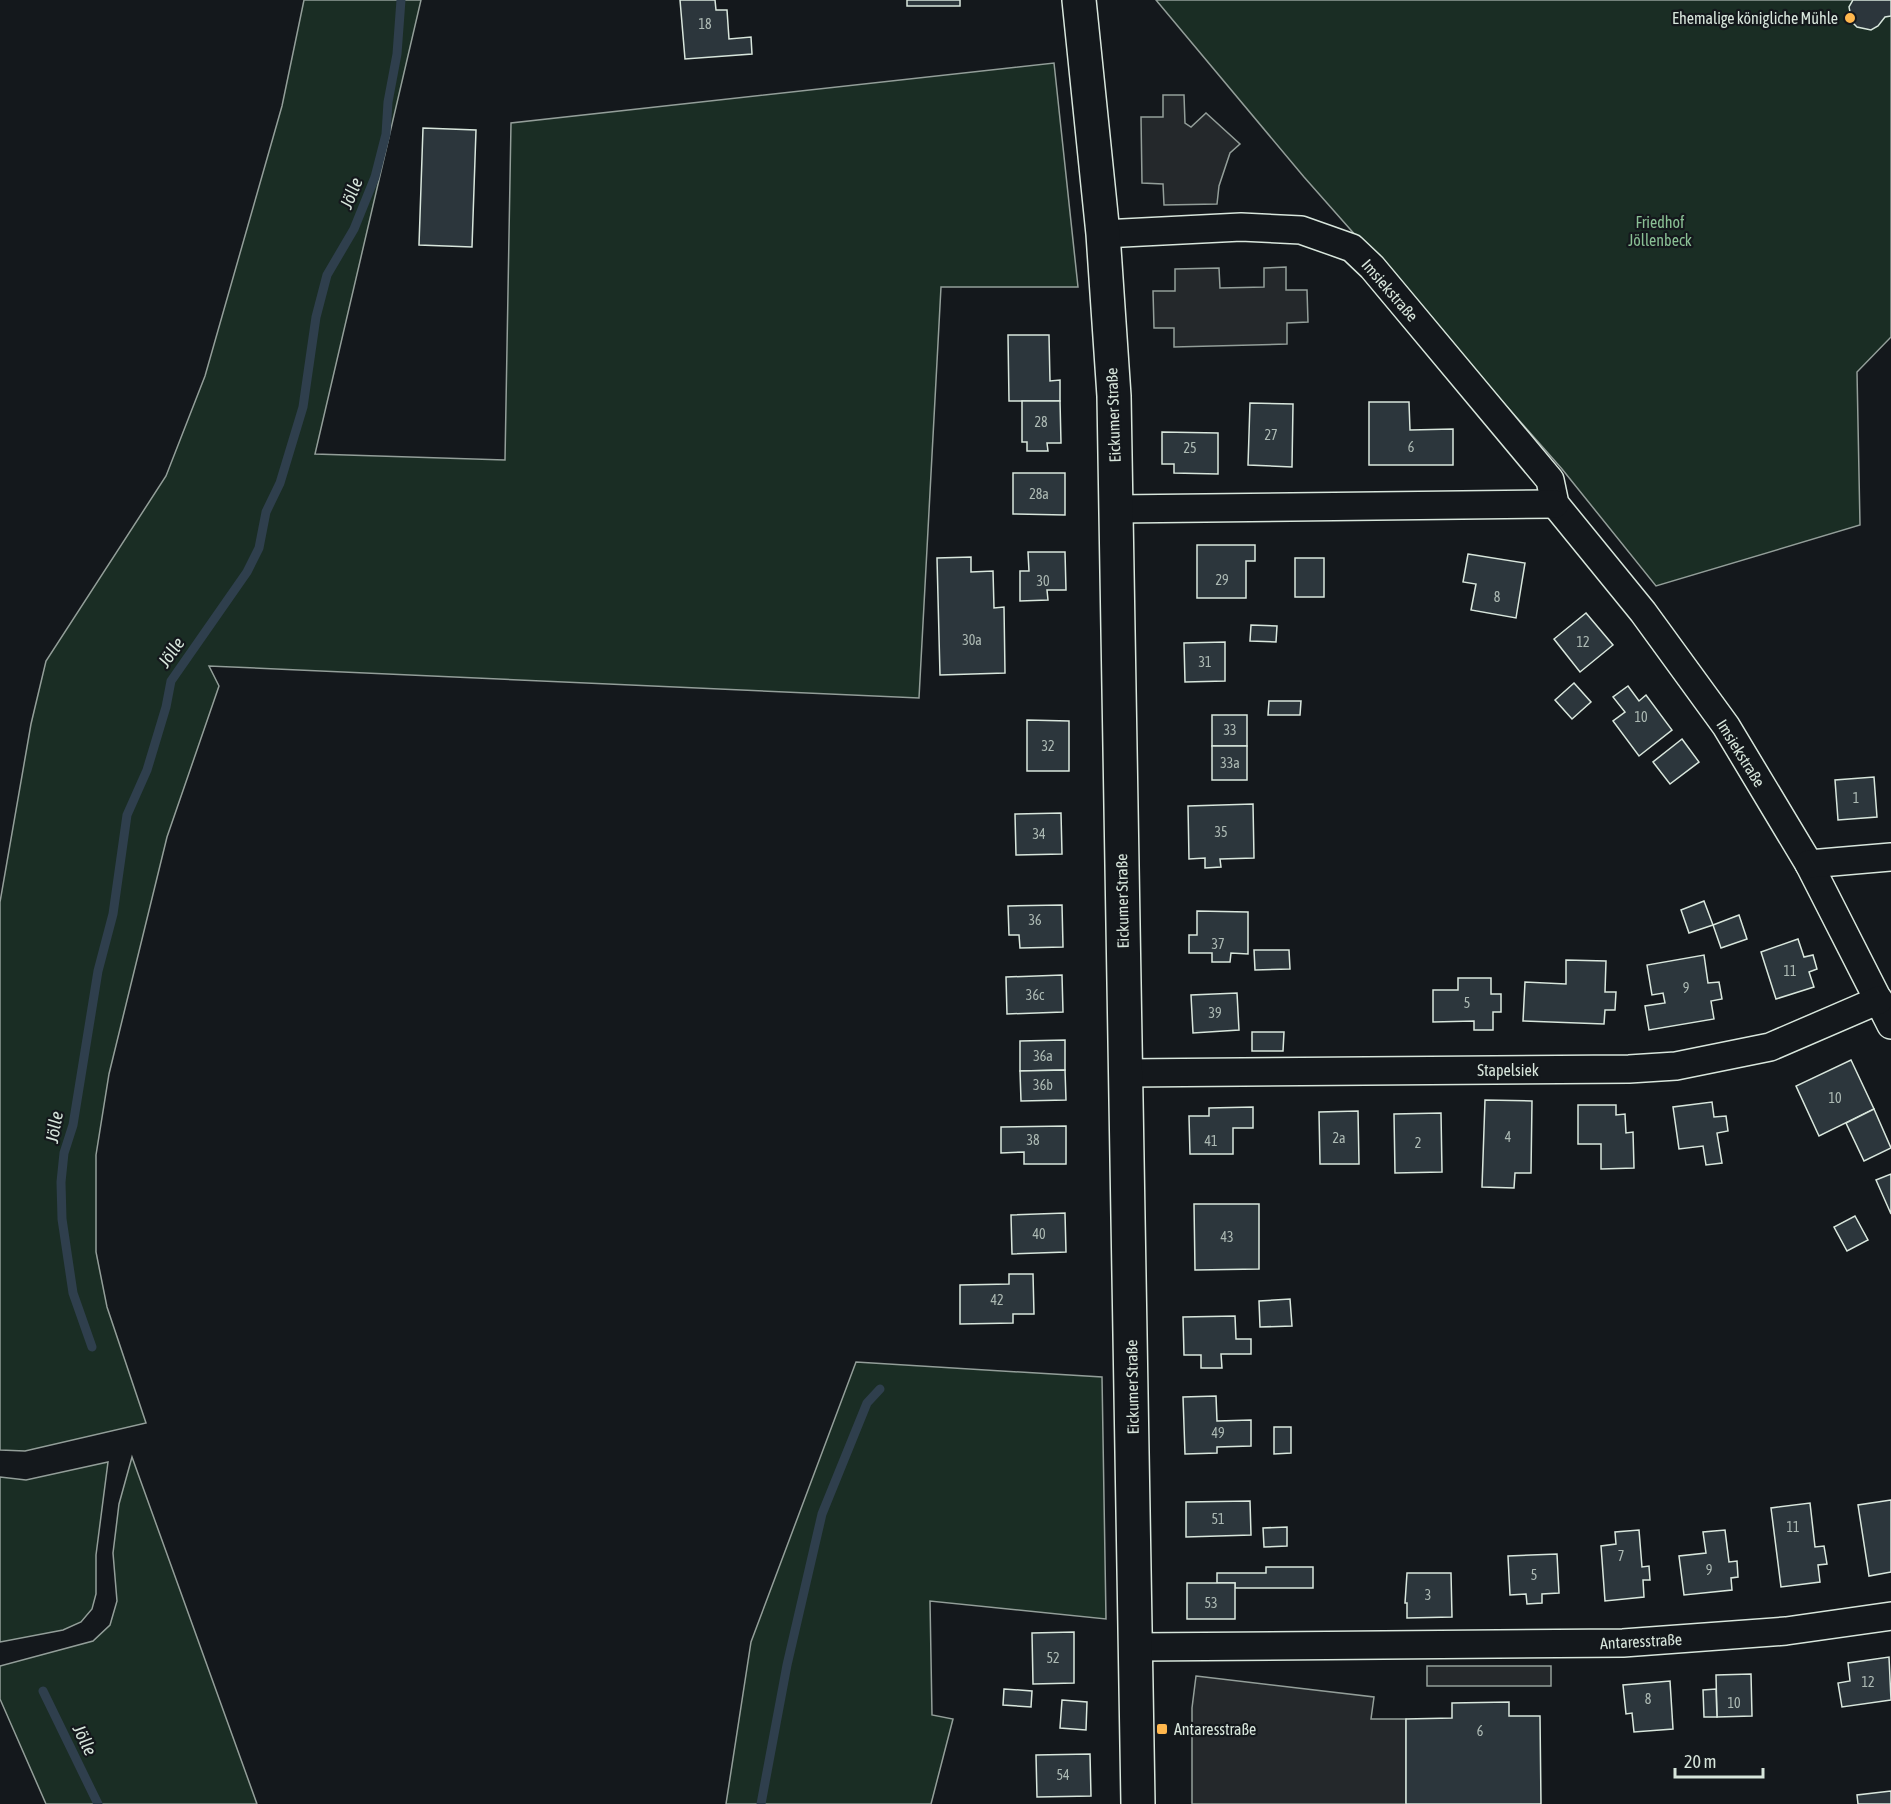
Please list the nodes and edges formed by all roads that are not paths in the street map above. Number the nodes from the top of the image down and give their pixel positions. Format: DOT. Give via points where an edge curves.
graph roads {
  1 [pos="1079,0"];
  2 [pos="1103,234"];
  3 [pos="1555,504"];
  4 [pos="1116,509"];
  5 [pos="1891,857"];
  6 [pos="1809,864"];
  7 [pos="1879,1000"];
  8 [pos="1891,1025"];
  9 [pos="1125,1073"];
  10 [pos="1891,1616"];
  11 [pos="1137,1647"];
  12 [pos="1138,1804"];
  1 -- 2 [label="main road, Eickumer Straße"];
  2 -- 3 [label="street, Imsiekstraße" via="1283,228 1301,230 1352,248 1550,480"];
  2 -- 4 [label="main road, Eickumer Straße" via="1114,396"];
  3 -- 4 [label="street"];
  3 -- 6 [label="street, Imsiekstraße" via="1643,612 1726,726"];
  4 -- 9 [label="main road, Eickumer Straße"];
  5 -- 6 [label="street"];
  6 -- 7 [label="street, Imsiekstraße"];
  7 -- 8 [label="street, Imsiekstraße"];
  7 -- 9 [label="street, Stapelsiek" via="1770,1047 1676,1066"];
  9 -- 11 [label="main road, Eickumer Straße"];
  10 -- 11 [label="street, Antaresstraße" via="1786,1631 1623,1642"];
  11 -- 12 [label="main road, Eickumer Straße"];
}
